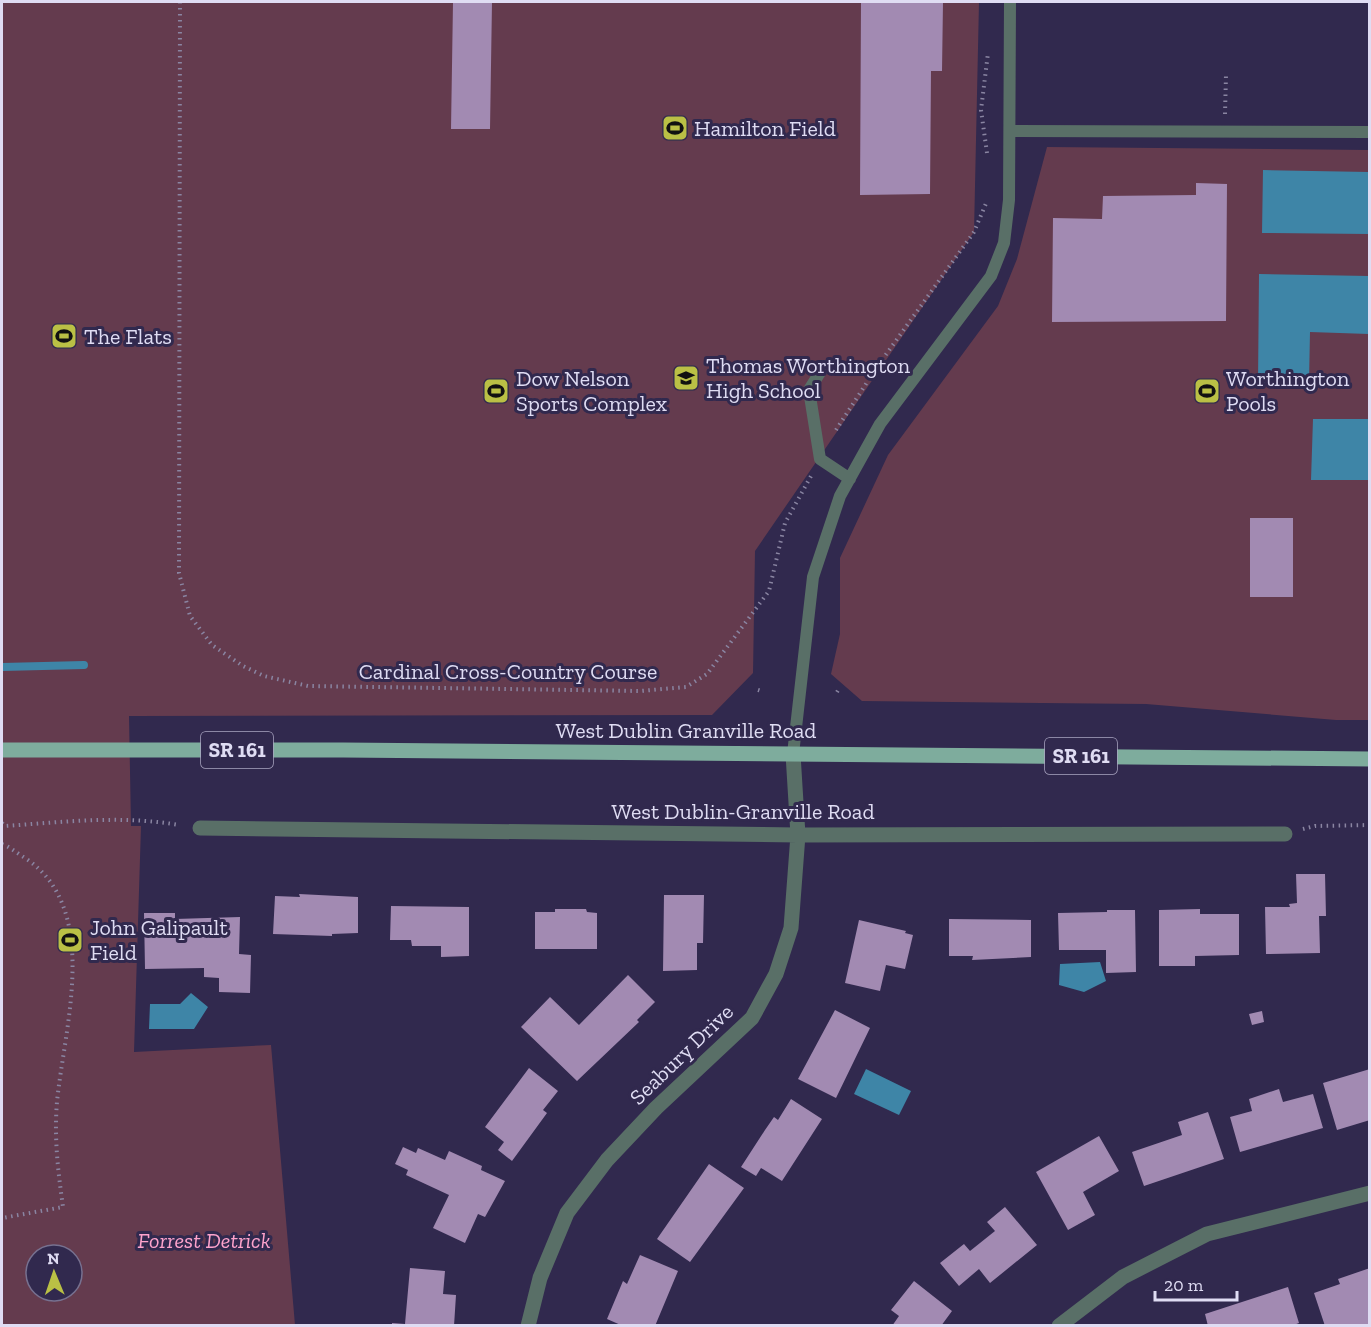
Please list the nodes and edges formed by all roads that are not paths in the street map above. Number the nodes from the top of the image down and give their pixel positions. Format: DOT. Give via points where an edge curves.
graph roads {
  1 [pos="1010,2"];
  2 [pos="1010,131"];
  3 [pos="1370,132"];
  4 [pos="824,366"];
  5 [pos="850,479"];
  6 [pos="2,750"];
  7 [pos="792,754"];
  8 [pos="1370,759"];
  9 [pos="200,828"];
  10 [pos="1285,834"];
  11 [pos="798,835"];
  12 [pos="1370,1193"];
  13 [pos="528,1326"];
  14 [pos="1059,1326"];
  1 -- 2 [label="lane"];
  2 -- 3 [label="lane"];
  2 -- 5 [label="lane" via="1005,232 991,276 880,424"];
  4 -- 5 [label="lane" via="809,390 820,459"];
  5 -- 7 [label="lane" via="840,496 813,577"];
  6 -- 7 [label="main road, West Dublin Granville Road / SR 161"];
  7 -- 8 [label="main road, West Dublin Granville Road / SR 161"];
  7 -- 11 [label="street, Seabury Drive"];
  9 -- 11 [label="street, West Dublin-Granville Road"];
  10 -- 11 [label="street, West Dublin-Granville Road"];
  11 -- 13 [label="street, Seabury Drive" via="791,928 776,974 757,1009 607,1160 567,1213 540,1278"];
  12 -- 14 [label="street" via="1207,1234 1123,1277"];
}
